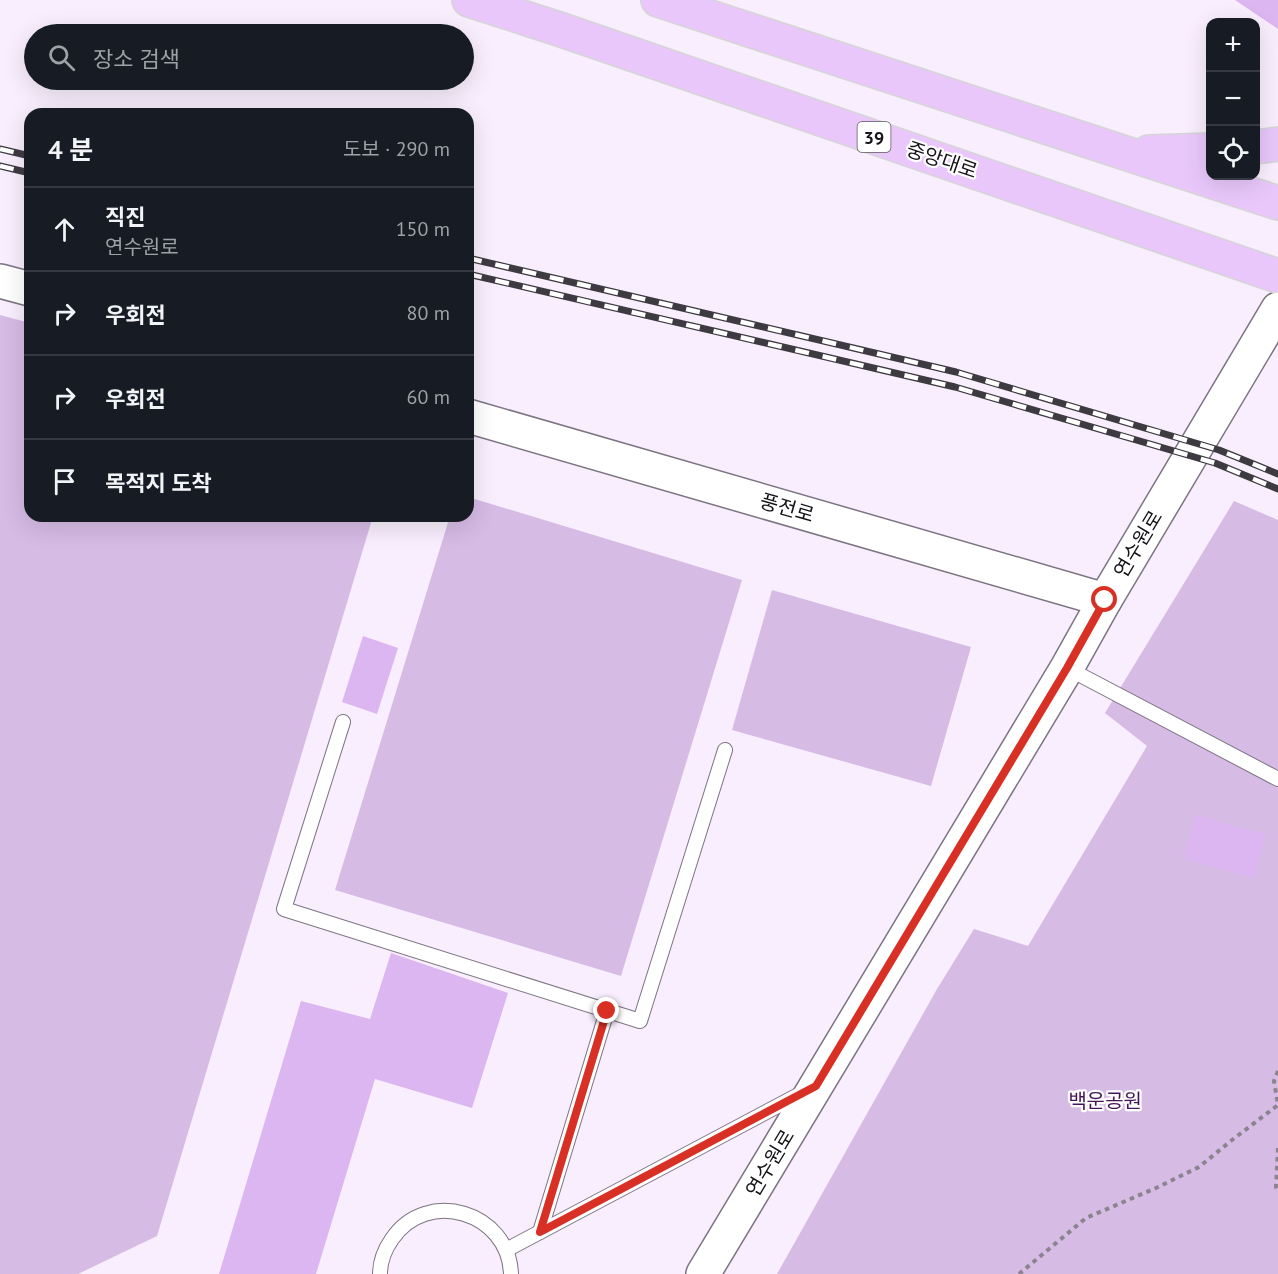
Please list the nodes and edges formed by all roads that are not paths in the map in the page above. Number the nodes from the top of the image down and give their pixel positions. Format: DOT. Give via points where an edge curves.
graph roads {
  1 [pos="470,0"];
  2 [pos="658,0"];
  3 [pos="1278,144"];
  4 [pos="1260,146"];
  5 [pos="1206,150"];
  6 [pos="1126,153"];
  7 [pos="1278,203"];
  8 [pos="1278,276"];
  9 [pos="0,281"];
  10 [pos="24,287"];
  11 [pos="1278,309"];
  12 [pos="474,418"];
  13 [pos="1105,600"];
  14 [pos="1067,668"];
  15 [pos="342,722"];
  16 [pos="725,750"];
  17 [pos="1278,779"];
  18 [pos="607,1011"];
  19 [pos="816,1086"];
  20 [pos="540,1232"];
  21 [pos="506,1250"];
  22 [pos="380,1274"];
  23 [pos="511,1274"];
  24 [pos="704,1274"];
  1 -- 8 [label="main road, 중앙대로 / 39"];
  2 -- 6 [label="main road"];
  3 -- 4 [label="main road"];
  5 -- 6 [label="main road"];
  6 -- 7 [label="main road"];
  9 -- 10 [label="street"];
  11 -- 13 [label="street, 연수원로"];
  12 -- 13 [label="street, 풍전로"];
  13 -- 14 [label="street, 연수원로"];
  14 -- 17 [label="lane"];
  14 -- 19 [label="street, 연수원로"];
  15 -- 18 [label="lane" via="284,909"];
  16 -- 18 [label="lane" via="640,1021"];
  18 -- 20 [label="lane"];
  19 -- 20 [label="lane"];
  19 -- 24 [label="street, 연수원로"];
  20 -- 21 [label="lane"];
  21 -- 22 [label="lane" via="494,1232 477,1218 435,1211 414,1218 397,1231 385,1249"];
  21 -- 23 [label="lane"];
}
